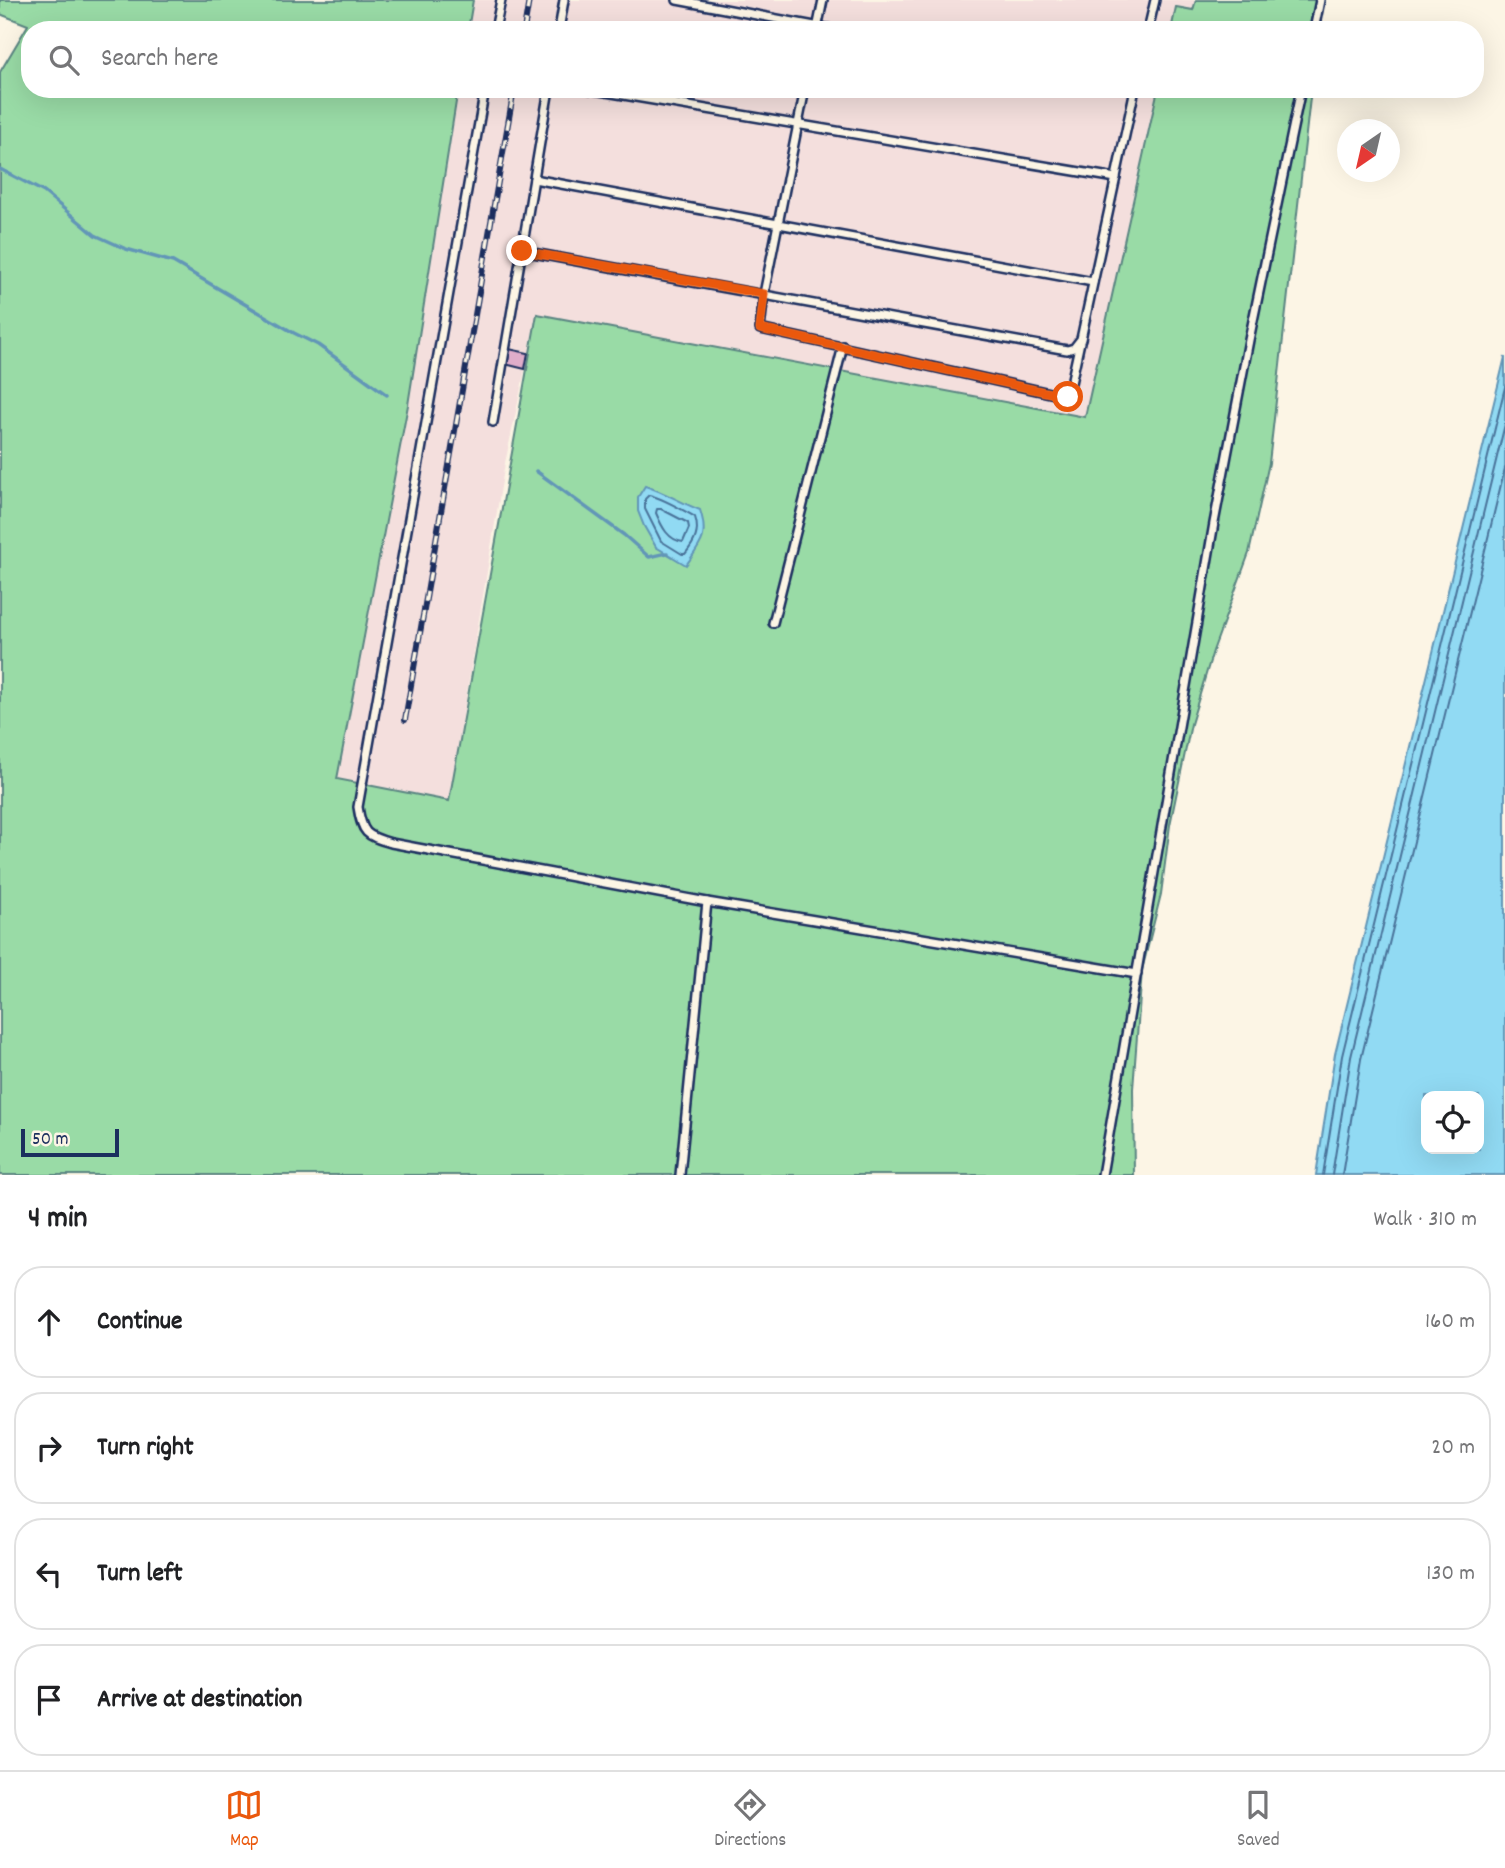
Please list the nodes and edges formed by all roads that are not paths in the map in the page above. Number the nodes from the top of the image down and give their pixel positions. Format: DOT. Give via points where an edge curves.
graph roads {
  1 [pos="500,0"];
  2 [pos="564,0"];
  3 [pos="677,0"];
  4 [pos="823,0"];
  5 [pos="1154,0"];
  6 [pos="1320,0"];
  7 [pos="496,21"];
  8 [pos="560,21"];
  9 [pos="782,21"];
  10 [pos="818,21"];
  11 [pos="1150,21"];
  12 [pos="1316,21"];
  13 [pos="483,98"];
  14 [pos="548,98"];
  15 [pos="640,98"];
  16 [pos="803,98"];
  17 [pos="1133,98"];
  18 [pos="1299,98"];
  19 [pos="798,125"];
  20 [pos="1116,178"];
  21 [pos="534,179"];
  22 [pos="778,224"];
  23 [pos="522,251"];
  24 [pos="1093,282"];
  25 [pos="764,294"];
  26 [pos="1080,339"];
  27 [pos="843,346"];
  28 [pos="493,422"];
  29 [pos="773,623"];
  30 [pos="708,902"];
  31 [pos="1137,974"];
  32 [pos="680,1175"];
  33 [pos="1102,1175"];
  1 -- 7 [label="lane"];
  2 -- 8 [label="lane"];
  3 -- 9 [label="lane"];
  4 -- 10 [label="lane"];
  5 -- 11 [label="lane"];
  6 -- 12 [label="lane"];
  13 -- 30 [label="lane" via="358,807 360,825 370,837 391,843"];
  14 -- 21 [label="lane"];
  15 -- 19 [label="lane"];
  16 -- 19 [label="lane"];
  17 -- 20 [label="lane"];
  18 -- 31 [label="lane" via="1213,523"];
  19 -- 20 [label="lane"];
  19 -- 22 [label="lane"];
  20 -- 24 [label="lane"];
  21 -- 22 [label="lane"];
  21 -- 23 [label="lane"];
  22 -- 24 [label="lane"];
  22 -- 25 [label="lane"];
  23 -- 25 [label="lane"];
  23 -- 28 [label="lane"];
  24 -- 26 [label="lane"];
  25 -- 26 [label="lane" via="1067,350"];
  25 -- 27 [label="lane" via="760,329"];
  26 -- 27 [label="lane" via="1068,397"];
  27 -- 29 [label="lane"];
  30 -- 31 [label="lane"];
  30 -- 32 [label="lane"];
  31 -- 33 [label="lane"];
}
